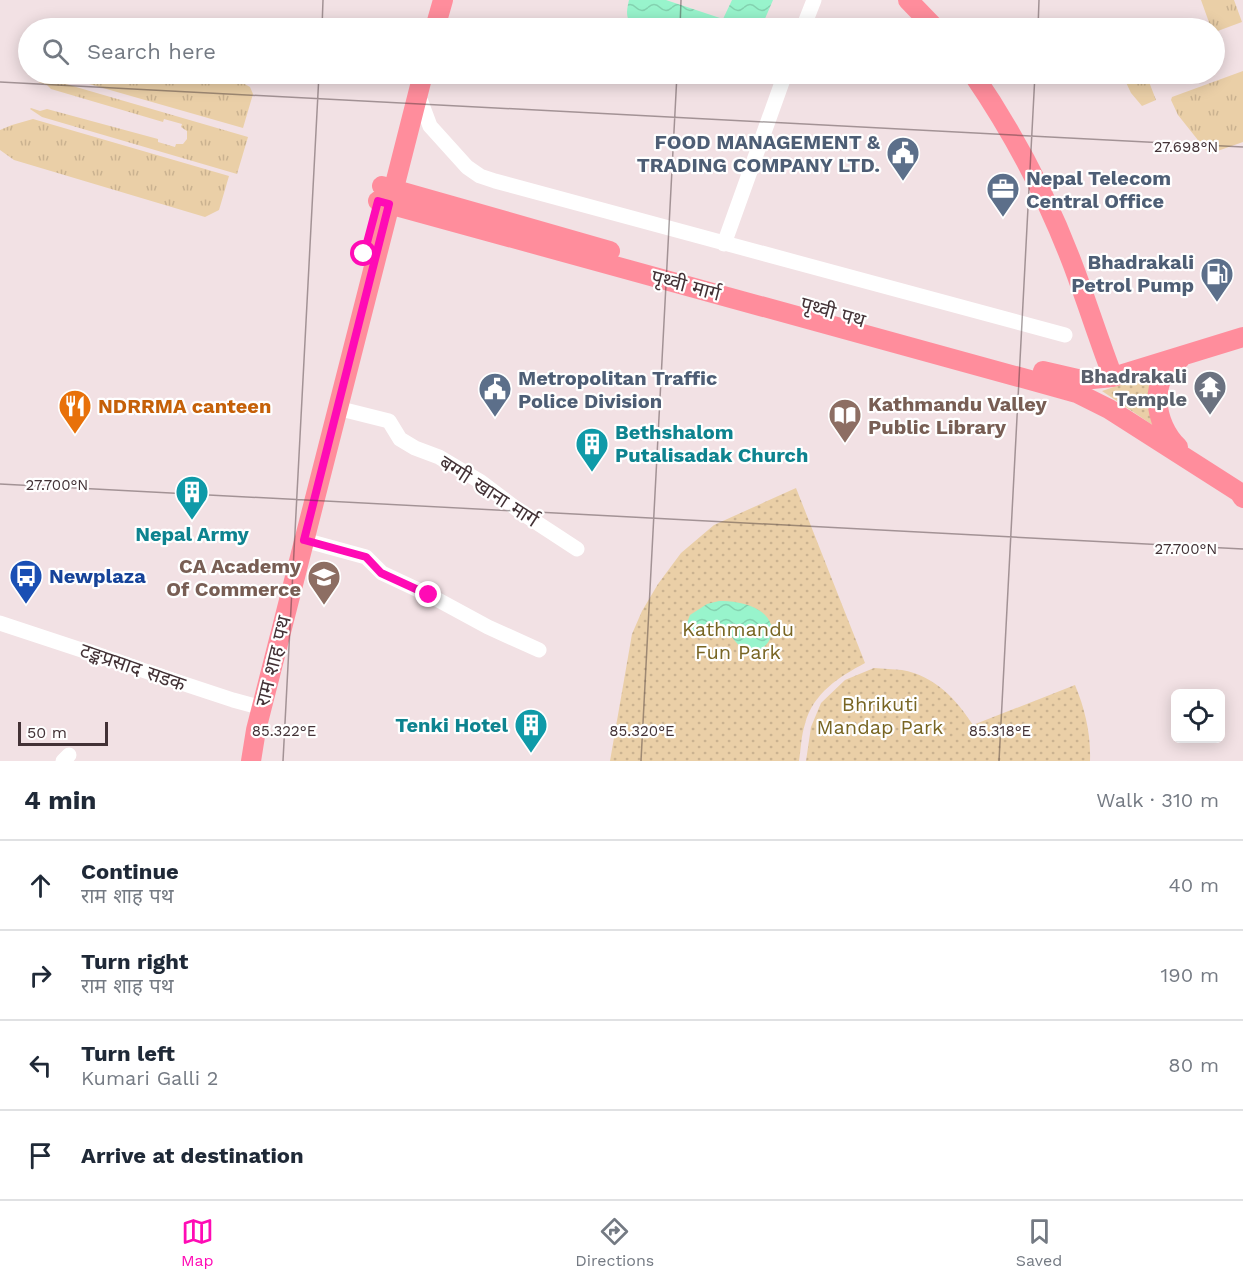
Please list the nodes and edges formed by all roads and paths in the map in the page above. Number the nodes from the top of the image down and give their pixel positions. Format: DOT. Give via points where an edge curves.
graph roads {
  1 [pos="429,0"];
  2 [pos="443,0"];
  3 [pos="814,0"];
  4 [pos="908,0"];
  5 [pos="424,18"];
  6 [pos="438,18"];
  7 [pos="807,18"];
  8 [pos="925,18"];
  9 [pos="408,84"];
  10 [pos="420,84"];
  11 [pos="781,84"];
  12 [pos="980,84"];
  13 [pos="417,97"];
  14 [pos="386,195"];
  15 [pos="721,243"];
  16 [pos="1065,335"];
  17 [pos="1243,337"];
  18 [pos="1189,354"];
  19 [pos="996,364"];
  20 [pos="1113,377"];
  21 [pos="337,408"];
  22 [pos="1190,460"];
  23 [pos="1213,474"];
  24 [pos="1243,478"];
  25 [pos="1243,498"];
  26 [pos="304,540"];
  27 [pos="577,549"];
  28 [pos="1,627"];
  29 [pos="539,650"];
  30 [pos="256,707"];
  31 [pos="239,761"];
  32 [pos="251,761"];
  1 -- 5 [label="main road"];
  2 -- 6 [label="main road"];
  3 -- 7 [label="street"];
  4 -- 8 [label="main road"];
  9 -- 14 [label="main road, राम शाह पथ"];
  10 -- 13 [label="main road, राम शाह पथ"];
  11 -- 15 [label="street"];
  12 -- 20 [label="main road" via="1054,220"];
  13 -- 14 [label="main road, राम शाह पथ"];
  13 -- 15 [label="street" via="430,126 480,176"];
  14 -- 19 [label="main road, पृथ्वी मार्ग"];
  14 -- 21 [label="main road, राम शाह पथ"];
  14 -- 30 [label="main road, राम शाह पथ" via="316,438"];
  15 -- 16 [label="street"];
  17 -- 18 [label="main road, पृथ्वी मार्ग"];
  18 -- 20 [label="main road, पृथ्वी मार्ग"];
  18 -- 22 [label="main road" via="1171,364 1163,374 1157,408 1170,440"];
  19 -- 20 [label="main road, पृथ्वी मार्ग" via="1082,380"];
  19 -- 22 [label="main road" via="1077,393"];
  21 -- 26 [label="main road, राम शाह पथ"];
  21 -- 27 [label="street, बग्गी खाना मार्ग" via="389,421 400,439 481,482"];
  22 -- 23 [label="main road"];
  23 -- 24 [label="main road"];
  23 -- 25 [label="main road"];
  26 -- 29 [label="street" via="366,557 381,573"];
  26 -- 30 [label="main road, राम शाह पथ"];
  28 -- 30 [label="street, टङ्कप्रसाद सडक"];
  30 -- 31 [label="main road, राम शाह पथ"];
  30 -- 32 [label="main road, राम शाह पथ"];
}
